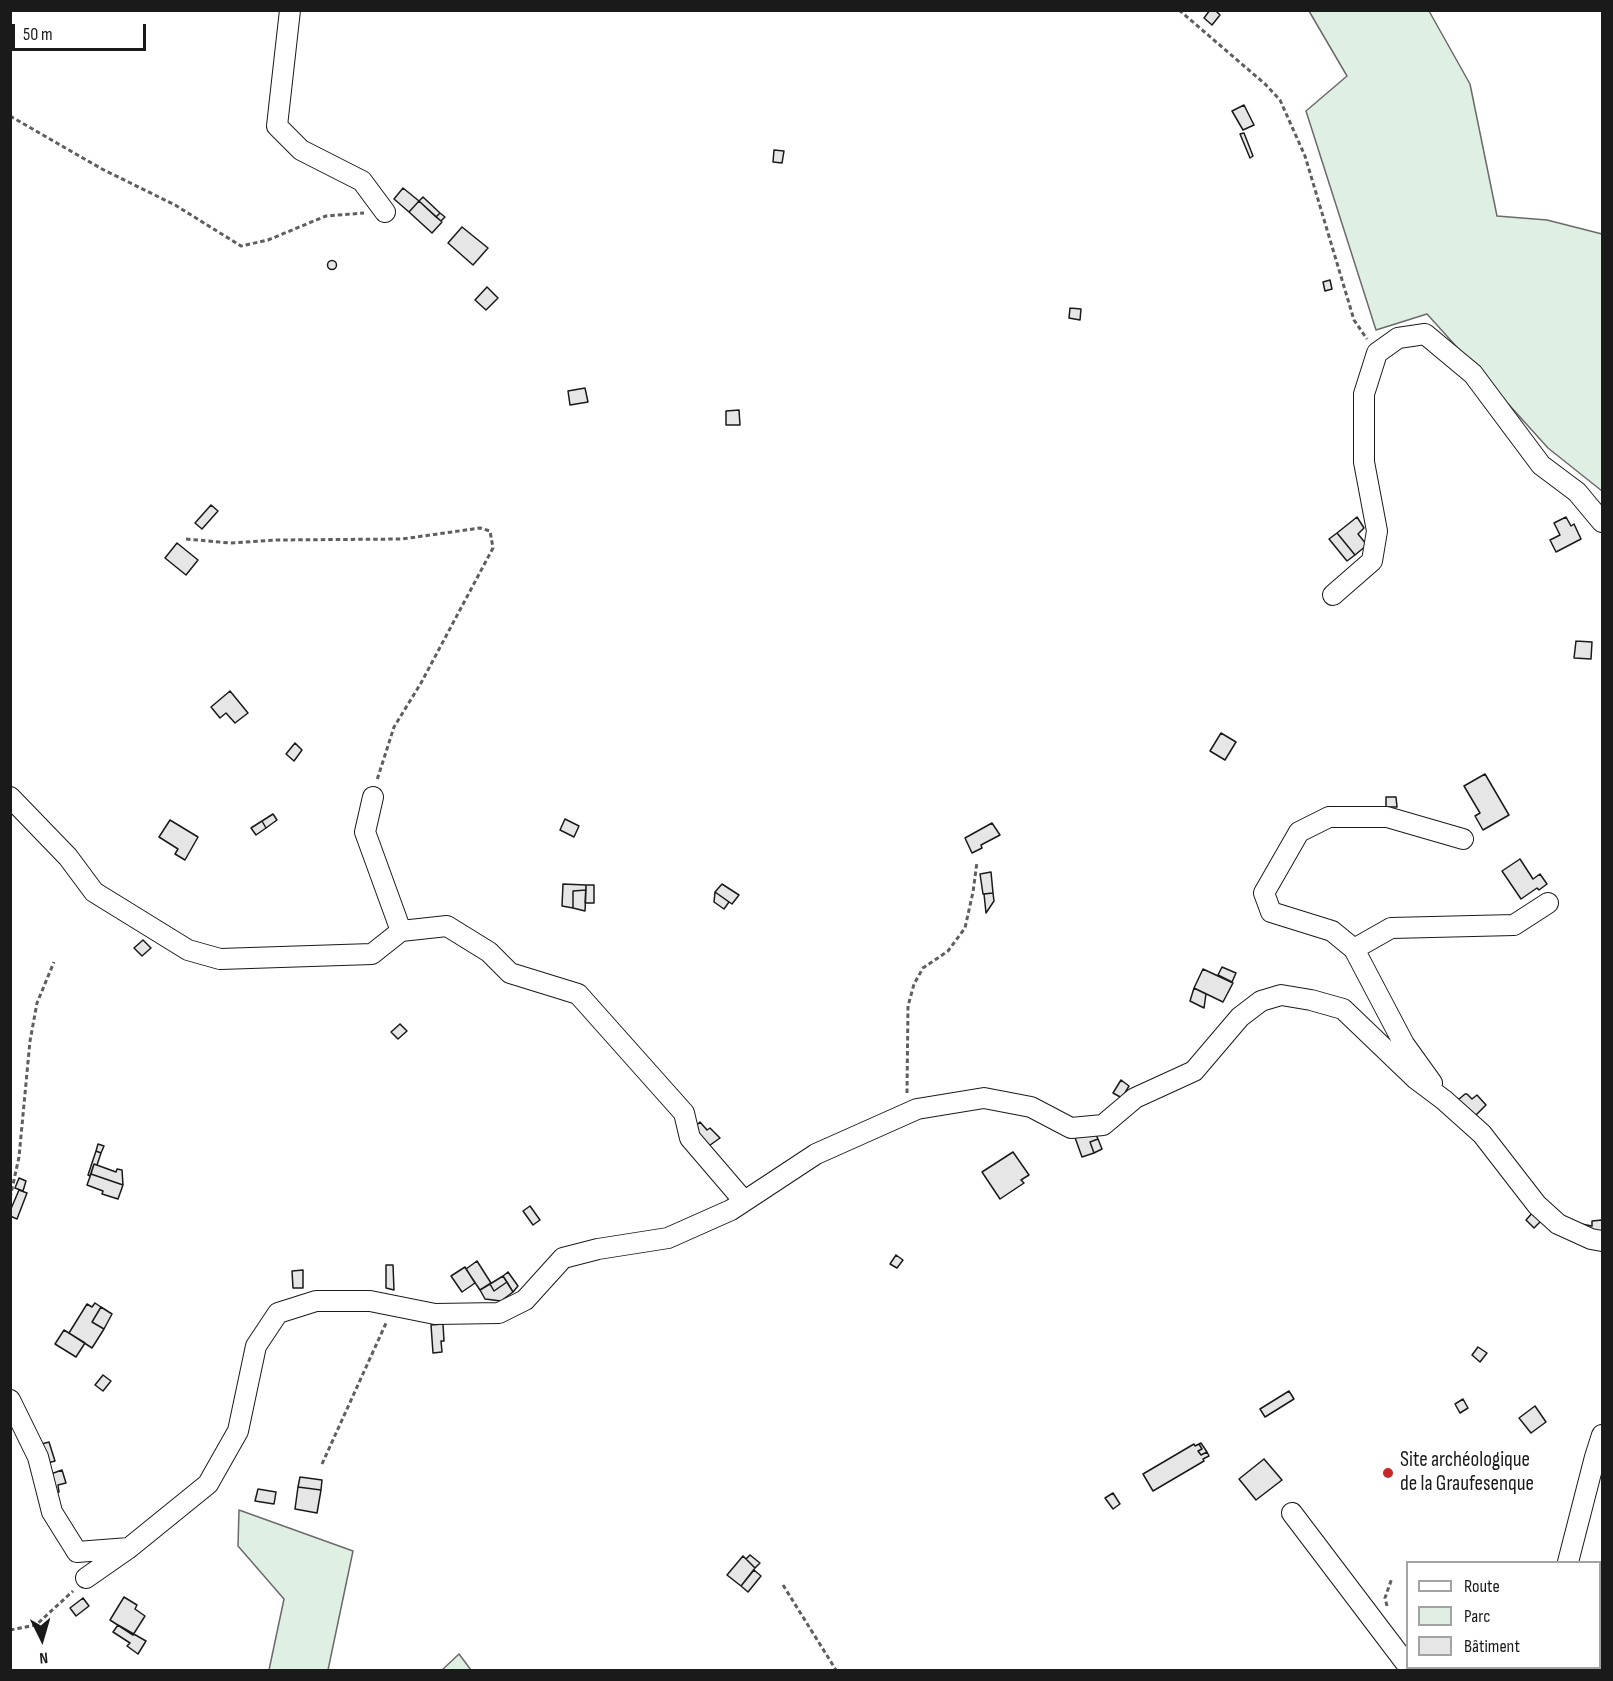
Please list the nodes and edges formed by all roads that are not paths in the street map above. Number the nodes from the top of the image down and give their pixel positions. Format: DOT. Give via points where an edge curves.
graph roads {
  1 [pos="290,10"];
  2 [pos="385,212"];
  3 [pos="1602,522"];
  4 [pos="1333,595"];
  5 [pos="10,797"];
  6 [pos="373,797"];
  7 [pos="1463,839"];
  8 [pos="1548,903"];
  9 [pos="401,931"];
  10 [pos="1354,949"];
  11 [pos="1444,1100"];
  12 [pos="744,1201"];
  13 [pos="1602,1241"];
  14 [pos="10,1400"];
  15 [pos="1602,1435"];
  16 [pos="1292,1513"];
  17 [pos="129,1548"];
  18 [pos="1569,1561"];
  19 [pos="86,1578"];
  20 [pos="1406,1664"];
  1 -- 2 [label="street" via="277,126 301,150 362,181"];
  3 -- 4 [label="street" via="1576,492 1541,465 1473,374 1425,334 1398,338 1377,353 1364,394 1364,462 1377,531 1372,561"];
  5 -- 9 [label="street" via="68,857 94,892 188,950 220,959 372,954"];
  6 -- 9 [label="street" via="365,832"];
  7 -- 10 [label="street" via="1387,817 1329,817 1299,832 1264,893 1271,912 1332,931"];
  8 -- 10 [label="street" via="1514,925 1391,928"];
  9 -- 12 [label="street" via="447,926 489,952 510,973 578,994 684,1113 690,1138"];
  10 -- 11 [label="street" via="1404,1044"];
  11 -- 12 [label="street" via="1416,1079 1343,1009 1281,995 1261,1001 1240,1017 1194,1071 1135,1098 1104,1125 1071,1128 1031,1107 984,1098 916,1109 816,1154"];
  11 -- 13 [label="street" via="1482,1134 1537,1205 1558,1224"];
  12 -- 17 [label="street" via="668,1238 563,1258 525,1300 499,1312 435,1314 370,1301 316,1301 278,1313 256,1346 238,1431 208,1484"];
  14 -- 17 [label="street" via="39,1457 52,1512 77,1552"];
  15 -- 18 [label="street"];
  16 -- 20 [label="street"];
  17 -- 19 [label="street"];
}
